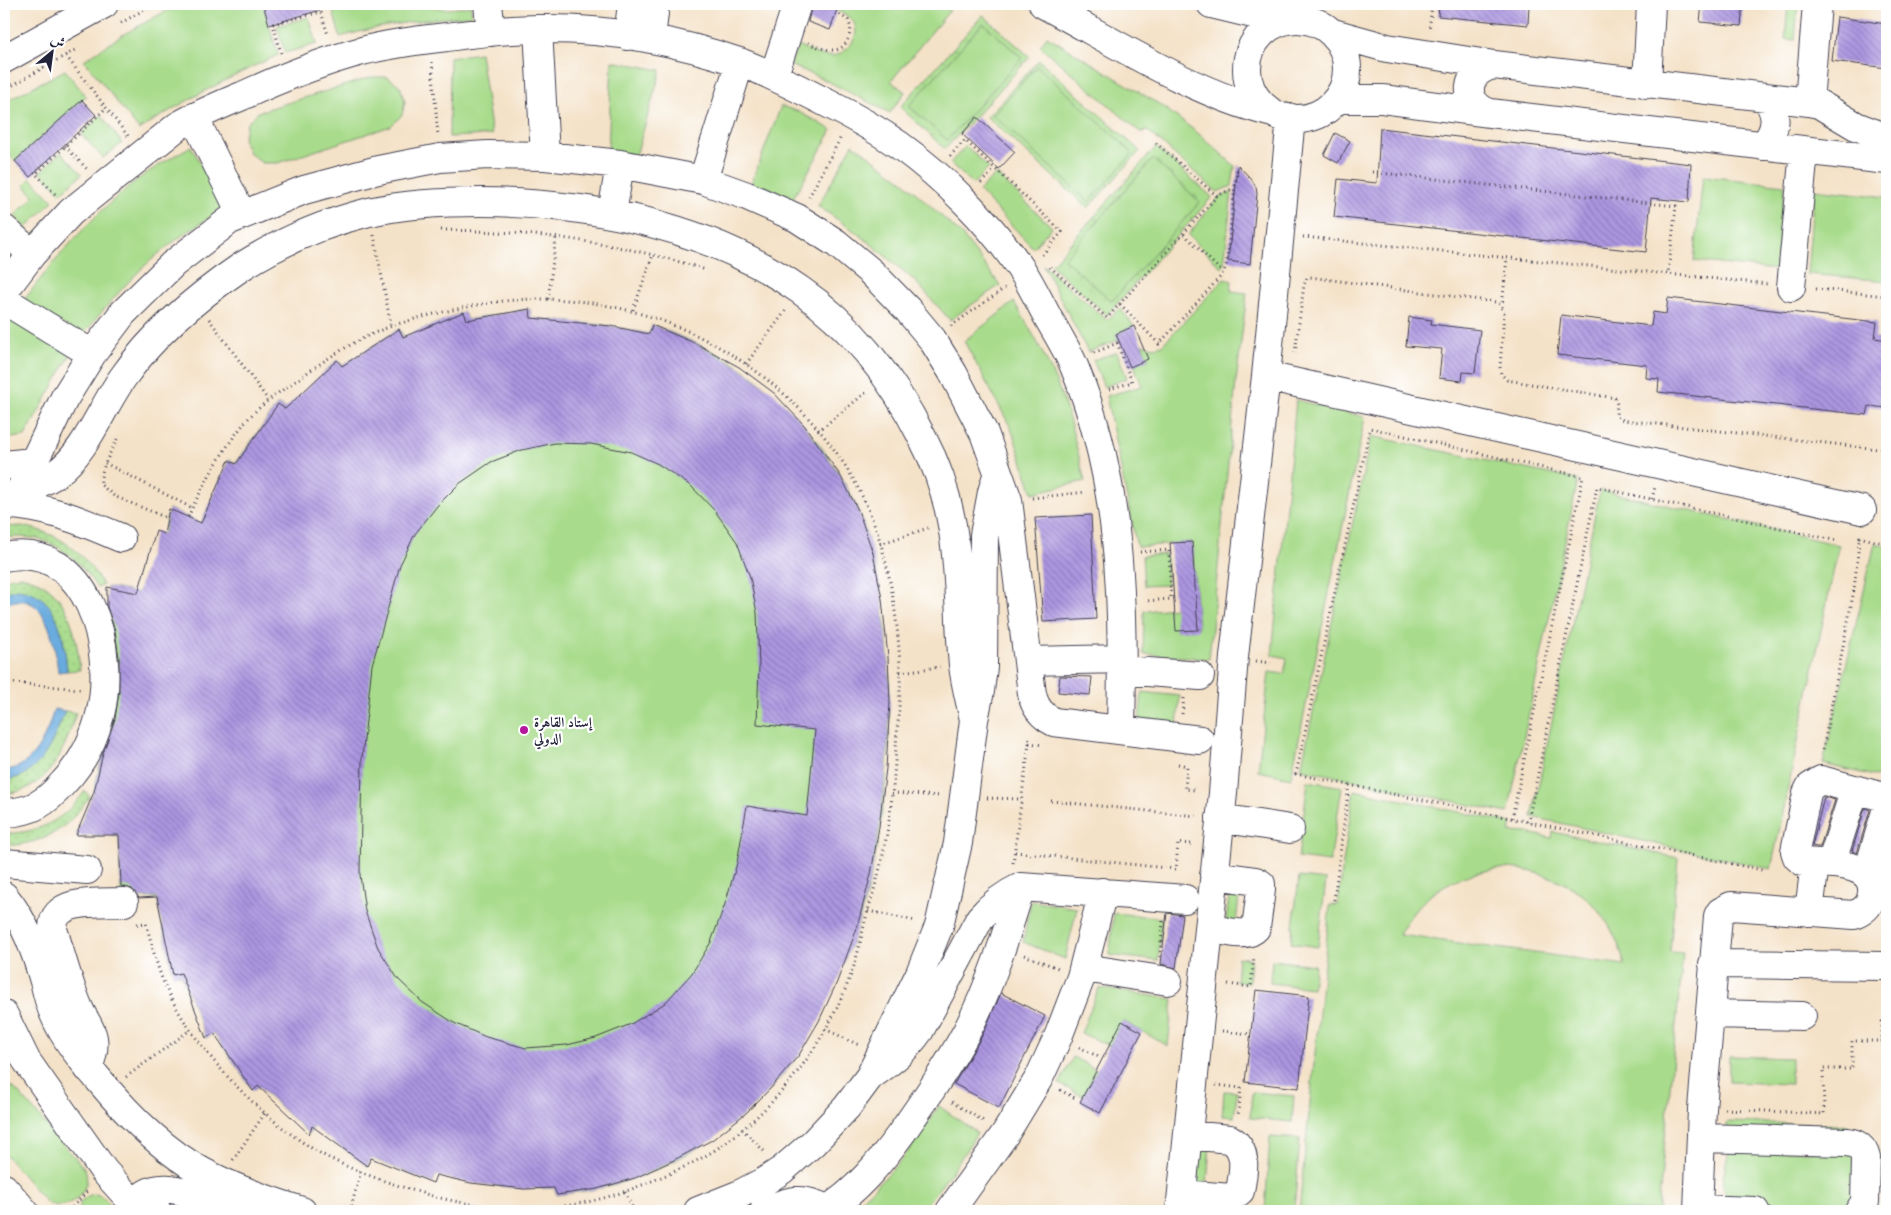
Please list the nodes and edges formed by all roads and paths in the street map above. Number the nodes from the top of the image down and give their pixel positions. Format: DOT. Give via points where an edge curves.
graph roads {
  1 [pos="104,4"];
  2 [pos="439,4"];
  3 [pos="449,4"];
  4 [pos="488,4"];
  5 [pos="632,4"];
  6 [pos="655,4"];
  7 [pos="797,4"];
  8 [pos="1043,4"];
  9 [pos="1412,4"];
  10 [pos="1651,4"];
  11 [pos="1817,4"];
  12 [pos="1865,4"];
  13 [pos="1220,5"];
  14 [pos="1887,6"];
  15 [pos="837,13"];
  16 [pos="1282,21"];
  17 [pos="538,29"];
  18 [pos="490,32"];
  19 [pos="1332,33"];
  20 [pos="49,34"];
  21 [pos="787,35"];
  22 [pos="640,38"];
  23 [pos="431,39"];
  24 [pos="1425,54"];
  25 [pos="4,59"];
  26 [pos="334,60"];
  27 [pos="740,62"];
  28 [pos="1494,65"];
  29 [pos="288,75"];
  30 [pos="774,75"];
  31 [pos="1647,84"];
  32 [pos="1765,98"];
  33 [pos="1336,99"];
  34 [pos="1808,102"];
  35 [pos="106,108"];
  36 [pos="1490,113"];
  37 [pos="852,116"];
  38 [pos="1283,116"];
  39 [pos="194,117"];
  40 [pos="1887,138"];
  41 [pos="1156,143"];
  42 [pos="66,146"];
  43 [pos="1763,146"];
  44 [pos="1804,151"];
  45 [pos="141,154"];
  46 [pos="545,156"];
  47 [pos="440,158"];
  48 [pos="1887,160"];
  49 [pos="620,164"];
  50 [pos="1236,168"];
  51 [pos="1372,172"];
  52 [pos="703,180"];
  53 [pos="103,186"];
  54 [pos="1234,188"];
  55 [pos="1217,196"];
  56 [pos="71,212"];
  57 [pos="612,214"];
  58 [pos="242,215"];
  59 [pos="797,218"];
  60 [pos="4,229"];
  61 [pos="440,230"];
  62 [pos="1184,234"];
  63 [pos="1280,235"];
  64 [pos="556,237"];
  65 [pos="376,243"];
  66 [pos="32,254"];
  67 [pos="653,255"];
  68 [pos="1507,258"];
  69 [pos="1046,264"];
  70 [pos="714,272"];
  71 [pos="1223,273"];
  72 [pos="1668,274"];
  73 [pos="1791,287"];
  74 [pos="4,290"];
  75 [pos="1887,296"];
  76 [pos="548,299"];
  77 [pos="4,300"];
  78 [pos="781,302"];
  79 [pos="1120,304"];
  80 [pos="789,307"];
  81 [pos="1502,308"];
  82 [pos="633,310"];
  83 [pos="782,316"];
  84 [pos="213,325"];
  85 [pos="391,326"];
  86 [pos="92,354"];
  87 [pos="1294,361"];
  88 [pos="1072,362"];
  89 [pos="746,364"];
  90 [pos="1266,376"];
  91 [pos="871,389"];
  92 [pos="1086,397"];
  93 [pos="268,400"];
  94 [pos="818,431"];
  95 [pos="121,433"];
  96 [pos="1887,450"];
  97 [pos="33,462"];
  98 [pos="105,463"];
  99 [pos="4,465"];
  100 [pos="998,472"];
  101 [pos="1109,490"];
  102 [pos="12,500"];
  103 [pos="1008,500"];
  104 [pos="192,508"];
  105 [pos="1862,510"];
  106 [pos="188,517"];
  107 [pos="167,518"];
  108 [pos="937,526"];
  109 [pos="1859,537"];
  110 [pos="120,538"];
  111 [pos="1838,541"];
  112 [pos="880,544"];
  113 [pos="1887,544"];
  114 [pos="1118,554"];
  115 [pos="4,557"];
  116 [pos="1122,603"];
  117 [pos="1028,661"];
  118 [pos="1122,664"];
  119 [pos="942,667"];
  120 [pos="900,672"];
  121 [pos="1193,675"];
  122 [pos="4,682"];
  123 [pos="104,691"];
  124 [pos="1034,703"];
  125 [pos="974,720"];
  126 [pos="1121,730"];
  127 [pos="1029,744"];
  128 [pos="1049,746"];
  129 [pos="1200,746"];
  130 [pos="1823,749"];
  131 [pos="1349,785"];
  132 [pos="1855,789"];
  133 [pos="1195,790"];
  134 [pos="892,793"];
  135 [pos="947,796"];
  136 [pos="1887,798"];
  137 [pos="1051,801"];
  138 [pos="1887,808"];
  139 [pos="4,813"];
  140 [pos="1220,818"];
  141 [pos="1512,818"];
  142 [pos="1528,822"];
  143 [pos="1290,829"];
  144 [pos="1191,844"];
  145 [pos="1015,852"];
  146 [pos="4,863"];
  147 [pos="1823,864"];
  148 [pos="86,870"];
  149 [pos="1762,870"];
  150 [pos="1214,875"];
  151 [pos="1867,875"];
  152 [pos="1015,890"];
  153 [pos="1102,892"];
  154 [pos="4,896"];
  155 [pos="1190,900"];
  156 [pos="1334,900"];
  157 [pos="868,911"];
  158 [pos="1809,912"];
  159 [pos="129,913"];
  160 [pos="922,922"];
  161 [pos="1209,928"];
  162 [pos="1256,928"];
  163 [pos="1003,947"];
  164 [pos="1714,964"];
  165 [pos="1885,966"];
  166 [pos="1082,972"];
  167 [pos="1163,980"];
  168 [pos="1203,982"];
  169 [pos="1710,1014"];
  170 [pos="1802,1016"];
  171 [pos="4,1020"];
  172 [pos="1887,1022"];
  173 [pos="825,1029"];
  174 [pos="190,1030"];
  175 [pos="862,1047"];
  176 [pos="88,1068"];
  177 [pos="128,1076"];
  178 [pos="870,1076"];
  179 [pos="1193,1083"];
  180 [pos="932,1090"];
  181 [pos="1726,1109"];
  182 [pos="266,1113"];
  183 [pos="742,1129"];
  184 [pos="1005,1134"];
  185 [pos="1188,1134"];
  186 [pos="1701,1138"];
  187 [pos="1235,1142"];
  188 [pos="767,1154"];
  189 [pos="231,1162"];
  190 [pos="361,1171"];
  191 [pos="4,1188"];
  192 [pos="625,1192"];
  193 [pos="1181,1203"];
  194 [pos="141,1208"];
  195 [pos="496,1210"];
  196 [pos="826,1210"];
  197 [pos="1698,1210"];
  198 [pos="24,1211"];
  199 [pos="234,1211"];
  200 [pos="302,1211"];
  201 [pos="350,1211"];
  202 [pos="634,1211"];
  203 [pos="698,1211"];
  204 [pos="764,1211"];
  205 [pos="950,1211"];
  206 [pos="1756,1211"];
  207 [pos="1859,1211"];
  1 -- 20 [label="lane"];
  2 -- 3 [label="path"];
  4 -- 18 [label="lane"];
  5 -- 22 [label="lane"];
  6 -- 22 [label="lane"];
  7 -- 21 [label="lane"];
  8 -- 38 [label="lane" via="1196,87 1248,107"];
  9 -- 24 [label="path" via="1432,6"];
  10 -- 31 [label="lane"];
  11 -- 34 [label="lane"];
  12 -- 14 [label="path"];
  13 -- 16 [label="lane"];
  15 -- 21 [label="path" via="848,20 851,28 841,48 825,50"];
  16 -- 19 [label="lane" via="1309,20"];
  16 -- 38 [label="lane" via="1269,27 1258,38 1250,50 1247,65 1248,80 1254,94 1264,106"];
  17 -- 18 [label="lane"];
  17 -- 22 [label="lane" via="581,30"];
  17 -- 46 [label="lane"];
  18 -- 23 [label="lane"];
  19 -- 24 [label="lane" via="1387,48"];
  19 -- 33 [label="lane" via="1341,45 1347,66 1344,87"];
  20 -- 25 [label="lane"];
  20 -- 35 [label="path"];
  21 -- 30 [label="lane"];
  22 -- 27 [label="lane"];
  23 -- 26 [label="lane" via="365,50"];
  23 -- 47 [label="path"];
  24 -- 28 [label="lane"];
  26 -- 29 [label="lane"];
  26 -- 29 [label="path" via="321,12 273,24"];
  27 -- 30 [label="lane"];
  27 -- 52 [label="lane"];
  28 -- 31 [label="lane"];
  28 -- 36 [label="lane" via="1478,72 1470,88 1475,104"];
  29 -- 39 [label="lane"];
  30 -- 37 [label="lane"];
  31 -- 32 [label="lane"];
  32 -- 34 [label="lane"];
  32 -- 43 [label="lane" via="1772,106 1775,128"];
  33 -- 36 [label="lane" via="1382,98"];
  33 -- 38 [label="lane" via="1316,115 1304,118"];
  34 -- 40 [label="lane" via="1819,104 1856,126"];
  35 -- 42 [label="path"];
  35 -- 45 [label="path"];
  36 -- 43 [label="lane"];
  37 -- 59 [label="path"];
  37 -- 88 [label="lane" via="899,145 934,172 1000,239 1025,274"];
  38 -- 63 [label="lane"];
  39 -- 45 [label="lane"];
  39 -- 58 [label="lane"];
  41 -- 55 [label="path"];
  42 -- 53 [label="path"];
  42 -- 56 [label="path" via="36,174"];
  43 -- 44 [label="lane"];
  44 -- 48 [label="lane"];
  44 -- 73 [label="lane"];
  45 -- 53 [label="lane"];
  46 -- 47 [label="lane"];
  46 -- 49 [label="lane"];
  47 -- 58 [label="lane" via="378,170 304,190"];
  49 -- 52 [label="lane"];
  49 -- 57 [label="lane"];
  50 -- 54 [label="path"];
  51 -- 72 [label="path" via="1676,206"];
  52 -- 59 [label="lane"];
  53 -- 56 [label="lane"];
  54 -- 55 [label="path"];
  54 -- 71 [label="path"];
  55 -- 62 [label="path"];
  56 -- 66 [label="lane"];
  57 -- 102 [label="lane" via="553,205 499,202 406,206 369,212 280,244 196,300 154,339 123,376 71,460 57,474"];
  57 -- 125 [label="lane" via="699,237 768,270 801,290 836,320 868,352 887,377 926,443 944,494 955,545 963,664"];
  58 -- 86 [label="lane" via="230,220 173,264 124,312"];
  59 -- 100 [label="lane" via="836,242 871,272 932,339 984,433"];
  60 -- 66 [label="lane"];
  61 -- 64 [label="path"];
  62 -- 71 [label="path"];
  62 -- 79 [label="path"];
  63 -- 68 [label="path"];
  63 -- 90 [label="lane"];
  64 -- 67 [label="path"];
  64 -- 76 [label="path"];
  65 -- 85 [label="path"];
  66 -- 74 [label="lane"];
  67 -- 70 [label="path"];
  67 -- 82 [label="path"];
  68 -- 72 [label="path"];
  68 -- 81 [label="path"];
  69 -- 79 [label="path" via="1107,318"];
  71 -- 79 [label="path" via="1159,344"];
  72 -- 73 [label="path"];
  73 -- 75 [label="path"];
  76 -- 82 [label="path"];
  76 -- 85 [label="path" via="488,303"];
  77 -- 86 [label="lane"];
  78 -- 80 [label="path"];
  81 -- 87 [label="path" via="1495,302 1310,277 1304,284"];
  81 -- 96 [label="path" via="1500,367 1507,380 1615,398 1616,416 1623,420"];
  82 -- 89 [label="path" via="691,332"];
  83 -- 89 [label="path"];
  84 -- 93 [label="path"];
  85 -- 93 [label="path" via="338,353"];
  86 -- 97 [label="lane" via="64,399"];
  88 -- 92 [label="lane"];
  88 -- 92 [label="path" via="1117,343 1132,382"];
  89 -- 94 [label="path" via="782,390"];
  90 -- 105 [label="lane"];
  90 -- 129 [label="lane" via="1236,647"];
  91 -- 94 [label="path"];
  92 -- 101 [label="lane"];
  93 -- 104 [label="path" via="238,432"];
  94 -- 112 [label="path" via="853,480"];
  95 -- 98 [label="path"];
  97 -- 99 [label="lane"];
  97 -- 102 [label="lane"];
  98 -- 104 [label="path"];
  98 -- 107 [label="path" via="100,480 106,491"];
  100 -- 103 [label="lane"];
  100 -- 125 [label="lane" via="984,535 982,667"];
  101 -- 103 [label="path"];
  101 -- 114 [label="lane"];
  102 -- 110 [label="lane" via="69,517"];
  103 -- 117 [label="lane"];
  104 -- 106 [label="path"];
  105 -- 109 [label="path"];
  108 -- 112 [label="path"];
  109 -- 113 [label="path"];
  109 -- 130 [label="path" via="1854,590"];
  111 -- 142 [label="path" via="1597,486"];
  112 -- 120 [label="path" via="893,604"];
  114 -- 116 [label="lane"];
  114 -- 116 [label="path" via="1168,550 1171,599"];
  115 -- 123 [label="lane" via="44,559 70,575 80,588 96,618 100,635 105,667"];
  116 -- 118 [label="lane"];
  117 -- 118 [label="lane"];
  117 -- 124 [label="lane"];
  118 -- 121 [label="lane"];
  118 -- 126 [label="lane"];
  119 -- 120 [label="path"];
  120 -- 134 [label="path"];
  121 -- 129 [label="path"];
  122 -- 123 [label="path"];
  123 -- 139 [label="lane" via="96,729 72,774 32,809"];
  124 -- 126 [label="lane" via="1046,718 1054,722"];
  124 -- 127 [label="path"];
  125 -- 178 [label="lane" via="958,843 939,926"];
  126 -- 129 [label="lane"];
  127 -- 128 [label="path"];
  127 -- 145 [label="path"];
  129 -- 133 [label="path" via="1187,766 1186,789"];
  129 -- 140 [label="lane"];
  131 -- 141 [label="path"];
  131 -- 141 [label="path" via="1296,774 1370,428 1583,477"];
  131 -- 156 [label="path"];
  132 -- 136 [label="lane"];
  132 -- 147 [label="lane"];
  132 -- 147 [label="lane" via="1821,780 1810,787 1795,851 1800,860"];
  134 -- 135 [label="path"];
  134 -- 157 [label="path" via="882,858"];
  137 -- 140 [label="path"];
  138 -- 151 [label="lane"];
  140 -- 143 [label="lane"];
  140 -- 150 [label="lane"];
  141 -- 142 [label="path"];
  142 -- 149 [label="path"];
  144 -- 145 [label="path" via="1178,843 1176,869"];
  145 -- 152 [label="path"];
  146 -- 148 [label="lane"];
  147 -- 151 [label="lane" via="1854,867"];
  147 -- 158 [label="lane"];
  150 -- 155 [label="lane"];
  150 -- 162 [label="lane" via="1260,884"];
  151 -- 158 [label="lane" via="1873,889 1872,896 1860,912 1854,915"];
  152 -- 153 [label="lane"];
  152 -- 163 [label="lane"];
  152 -- 178 [label="lane" via="991,905 980,918 911,1044"];
  153 -- 155 [label="lane"];
  153 -- 166 [label="lane"];
  154 -- 176 [label="lane" via="21,920 35,952 53,1013"];
  155 -- 161 [label="lane"];
  155 -- 167 [label="path"];
  157 -- 160 [label="path"];
  157 -- 173 [label="path" via="852,970"];
  158 -- 164 [label="lane" via="1725,908 1717,920"];
  159 -- 174 [label="path" via="146,923 166,988"];
  159 -- 176 [label="lane" via="74,905 64,907 53,923 70,984 93,1036 94,1046"];
  161 -- 162 [label="lane" via="1247,934"];
  161 -- 168 [label="lane"];
  162 -- 168 [label="path" via="1251,987"];
  163 -- 166 [label="path"];
  163 -- 180 [label="lane" via="968,1028"];
  164 -- 165 [label="lane"];
  164 -- 169 [label="lane"];
  166 -- 167 [label="lane"];
  166 -- 184 [label="lane" via="1039,1078"];
  168 -- 179 [label="lane"];
  169 -- 170 [label="lane"];
  169 -- 186 [label="lane"];
  171 -- 194 [label="lane" via="26,1060 104,1171"];
  172 -- 181 [label="path" via="1882,1022 1882,1041 1852,1041 1852,1069 1823,1069 1824,1114"];
  173 -- 175 [label="path"];
  173 -- 183 [label="path" via="789,1082"];
  174 -- 177 [label="path"];
  174 -- 182 [label="path" via="243,1094"];
  176 -- 200 [label="lane" via="124,1110 201,1171 256,1196"];
  178 -- 203 [label="lane" via="847,1107 782,1170 765,1182"];
  179 -- 185 [label="lane"];
  179 -- 187 [label="path" via="1241,1088"];
  180 -- 184 [label="path"];
  180 -- 196 [label="lane" via="886,1155 840,1202"];
  182 -- 189 [label="path"];
  182 -- 190 [label="path" via="327,1157"];
  183 -- 188 [label="path"];
  183 -- 192 [label="path" via="691,1164"];
  184 -- 205 [label="lane"];
  185 -- 187 [label="lane"];
  185 -- 193 [label="lane"];
  186 -- 197 [label="lane"];
  186 -- 207 [label="lane" via="1847,1142 1858,1145 1865,1152 1866,1163 1865,1202"];
  187 -- 193 [label="lane" via="1243,1154 1240,1191 1236,1196"];
  190 -- 195 [label="path" via="428,1195"];
  190 -- 201 [label="path"];
  191 -- 198 [label="lane"];
  192 -- 195 [label="path" via="569,1207"];
  192 -- 202 [label="path"];
  194 -- 199 [label="lane" via="153,1190 173,1189"];
  196 -- 204 [label="lane" via="804,1200 792,1200"];
  197 -- 206 [label="lane"];
}
